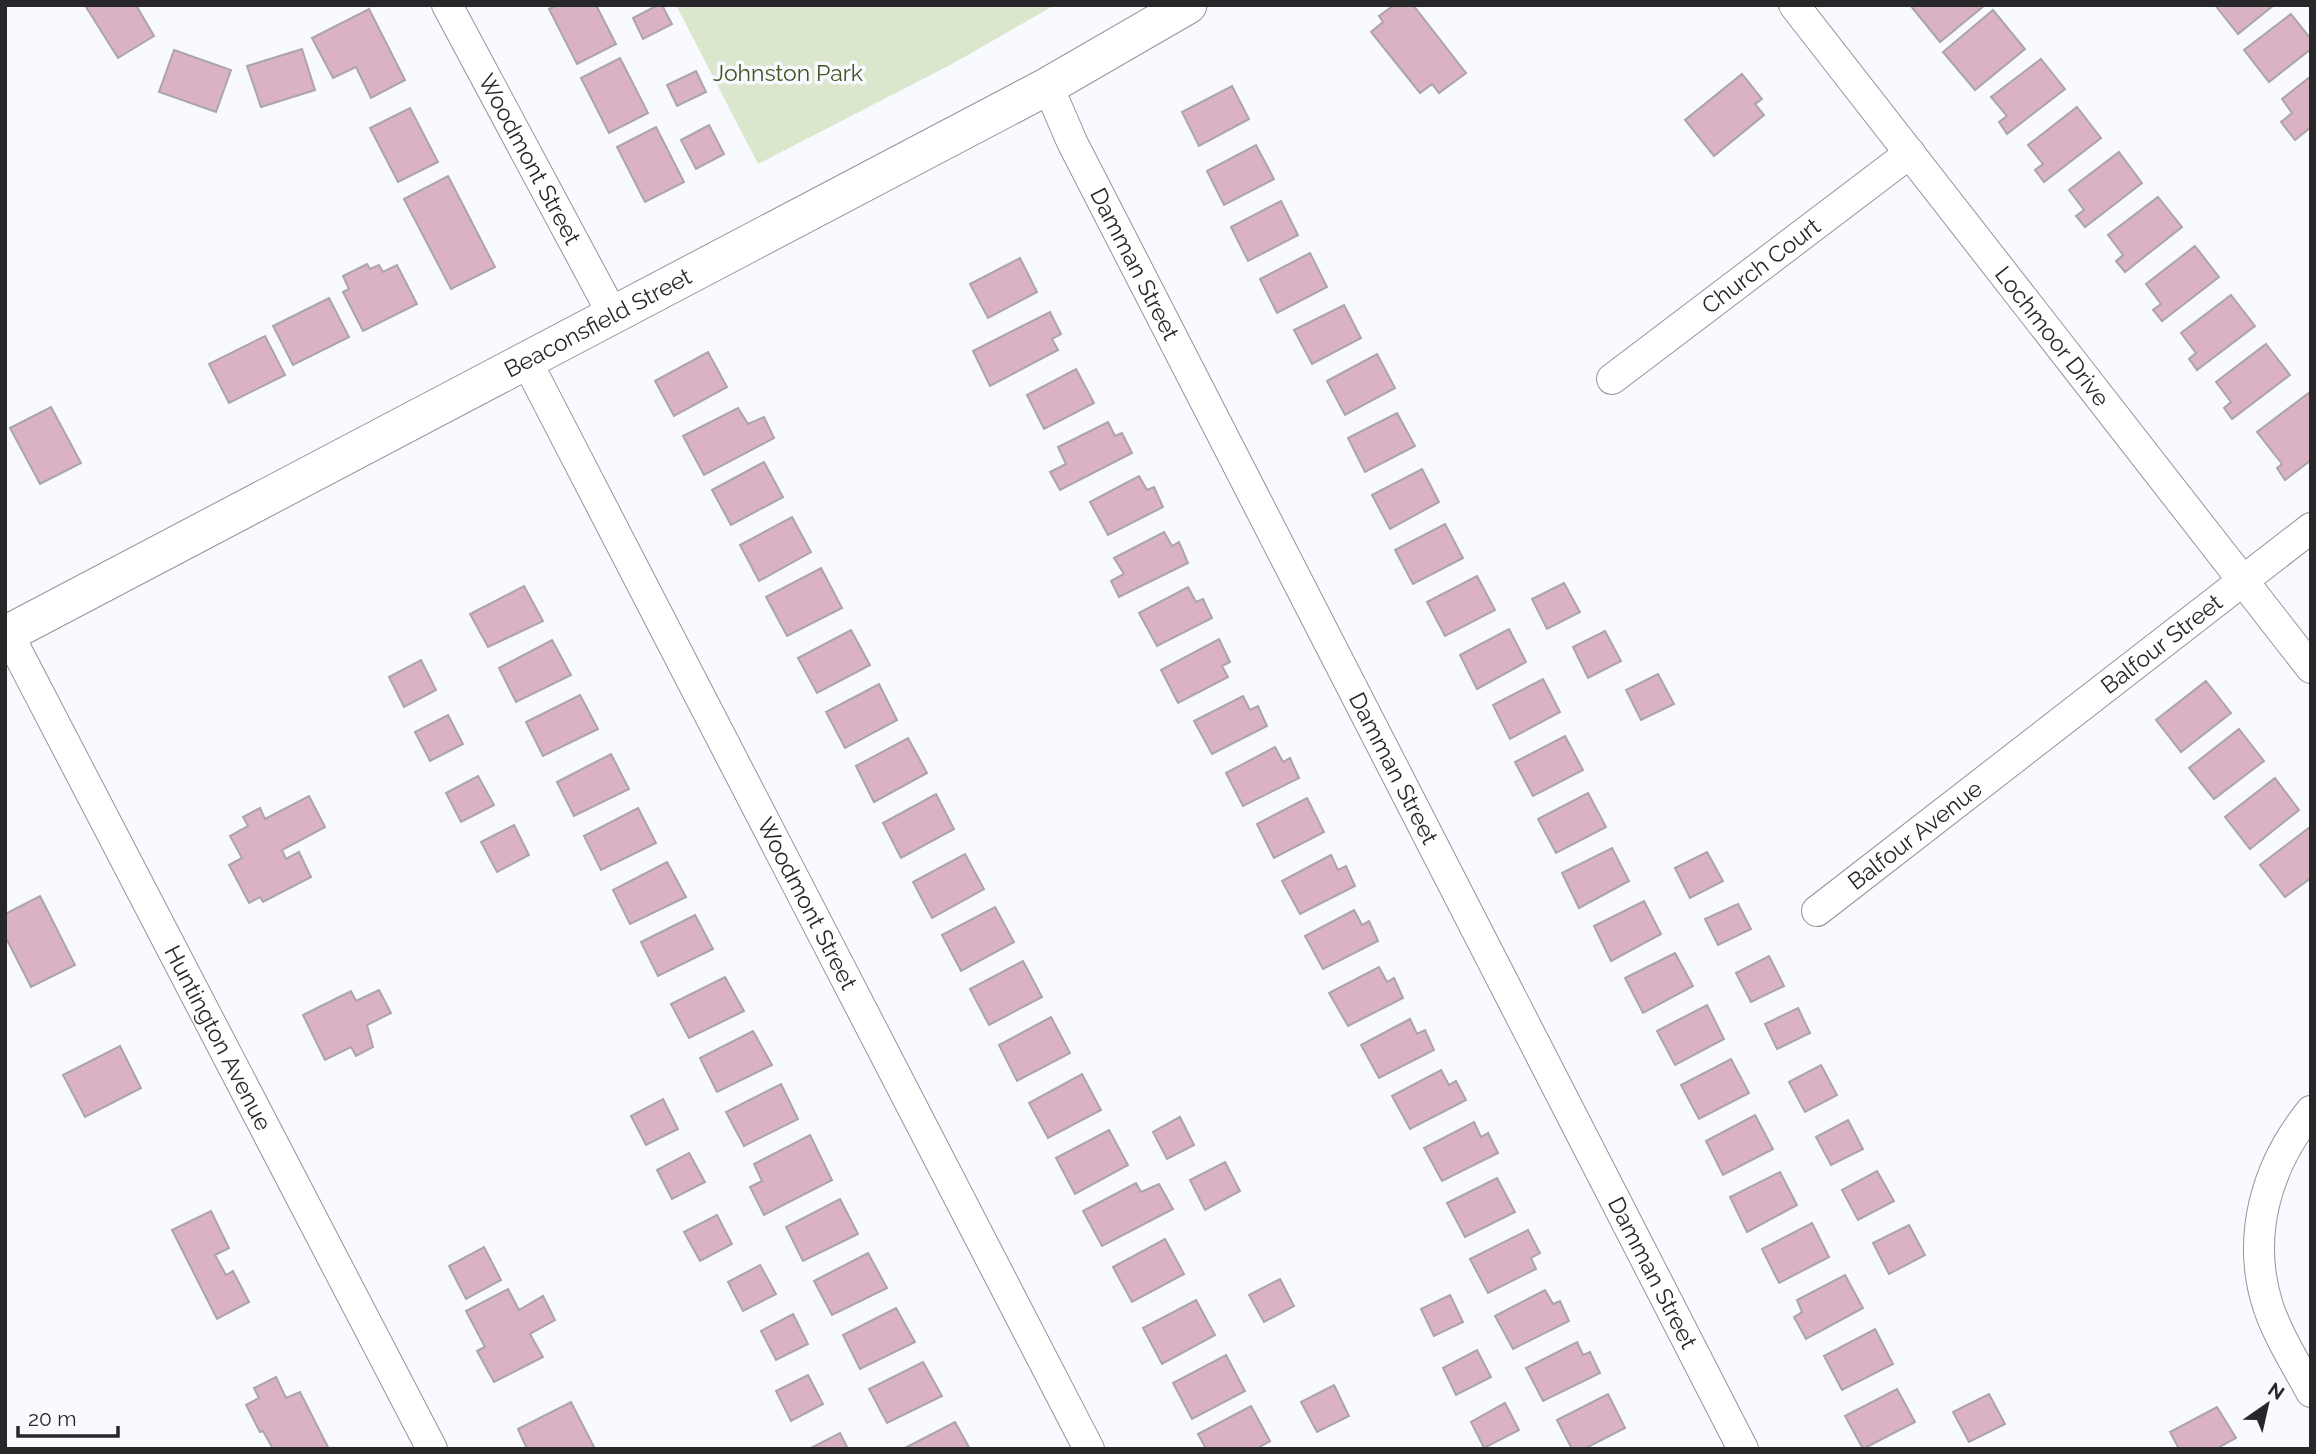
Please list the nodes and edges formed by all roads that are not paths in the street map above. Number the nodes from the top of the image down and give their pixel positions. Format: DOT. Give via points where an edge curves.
graph roads {
  1 [pos="447,5"];
  2 [pos="1188,5"];
  3 [pos="1794,5"];
  4 [pos="1048,86"];
  5 [pos="1910,153"];
  6 [pos="612,313"];
  7 [pos="526,359"];
  8 [pos="1612,379"];
  9 [pos="2311,528"];
  10 [pos="2242,582"];
  11 [pos="6,632"];
  12 [pos="2311,668"];
  13 [pos="2012,760"];
  14 [pos="1817,911"];
  15 [pos="2311,1111"];
  16 [pos="2311,1392"];
  17 [pos="432,1449"];
  18 [pos="1089,1449"];
  19 [pos="1743,1449"];
  1 -- 6 [label="street, Woodmont Street"];
  2 -- 4 [label="street, Beaconsfield Street"];
  3 -- 5 [label="street, Lochmoor Drive"];
  4 -- 6 [label="street, Beaconsfield Street"];
  4 -- 19 [label="street, Damman Street" via="1078,154"];
  5 -- 8 [label="street, Church Court"];
  5 -- 10 [label="street, Lochmoor Drive"];
  6 -- 7 [label="street, Beaconsfield Street"];
  7 -- 11 [label="street, Beaconsfield Street"];
  7 -- 18 [label="street, Woodmont Street"];
  9 -- 10 [label="street, Balfour Street"];
  10 -- 12 [label="street, Lochmoor Drive"];
  10 -- 13 [label="street, Balfour Street"];
  11 -- 17 [label="street, Huntington Avenue"];
  13 -- 14 [label="street, Balfour Avenue"];
  15 -- 16 [label="street" via="2276,1165 2264,1199 2259,1234 2261,1279 2268,1305"];
}
